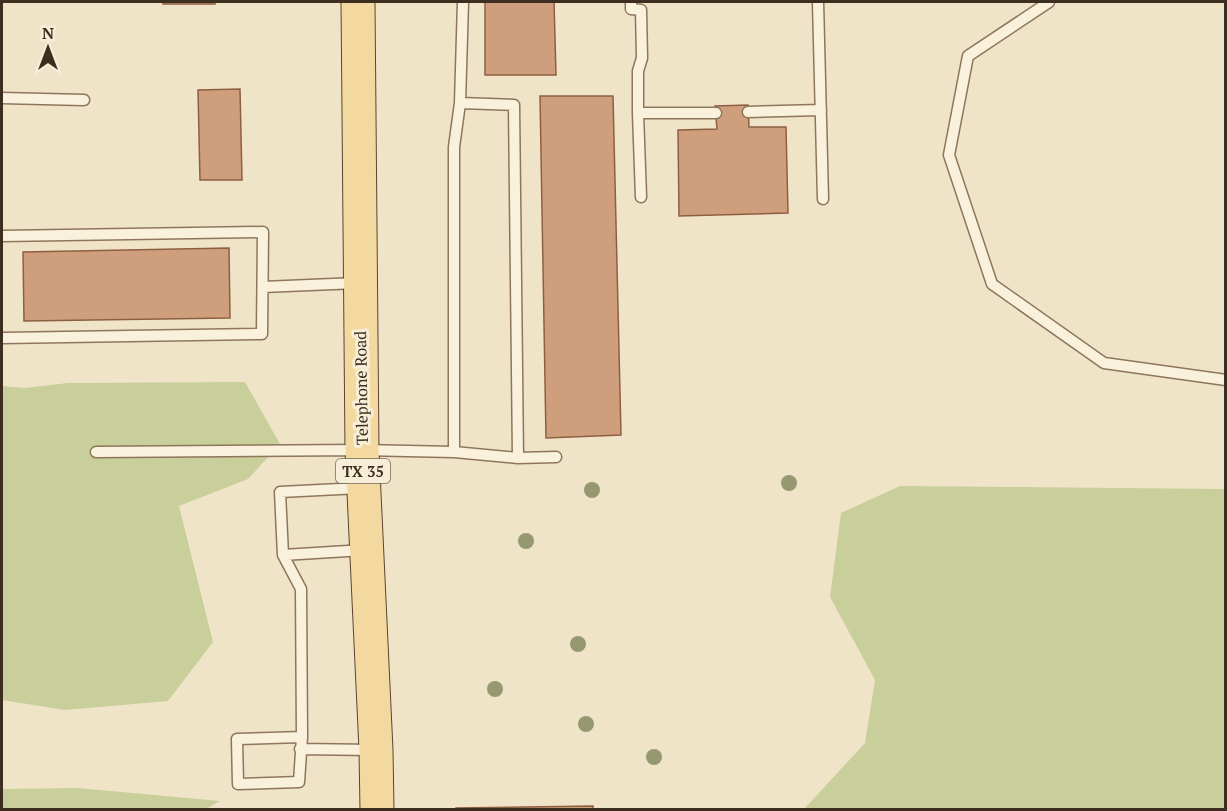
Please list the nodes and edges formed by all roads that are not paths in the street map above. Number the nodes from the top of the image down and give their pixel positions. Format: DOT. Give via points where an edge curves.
graph roads {
  1 [pos="358,2"];
  2 [pos="463,2"];
  3 [pos="631,2"];
  4 [pos="818,2"];
  5 [pos="1049,2"];
  6 [pos="2,98"];
  7 [pos="84,100"];
  8 [pos="460,103"];
  9 [pos="821,110"];
  10 [pos="748,112"];
  11 [pos="638,113"];
  12 [pos="716,113"];
  13 [pos="641,197"];
  14 [pos="823,199"];
  15 [pos="2,236"];
  16 [pos="360,283"];
  17 [pos="263,287"];
  18 [pos="2,338"];
  19 [pos="1226,380"];
  20 [pos="362,450"];
  21 [pos="96,452"];
  22 [pos="454,453"];
  23 [pos="556,457"];
  24 [pos="518,458"];
  25 [pos="363,488"];
  26 [pos="366,550"];
  27 [pos="283,555"];
  28 [pos="302,737"];
  29 [pos="300,749"];
  30 [pos="376,750"];
  31 [pos="377,810"];
  1 -- 16 [label="main road, Telephone Road / TX 35"];
  2 -- 8 [label="lane"];
  3 -- 11 [label="lane" via="631,9 641,10"];
  4 -- 9 [label="lane"];
  5 -- 19 [label="lane" via="968,56 949,155 992,284 1104,363"];
  6 -- 7 [label="lane"];
  8 -- 22 [label="lane" via="454,147"];
  8 -- 24 [label="lane" via="514,105"];
  9 -- 10 [label="lane"];
  9 -- 14 [label="lane"];
  11 -- 12 [label="lane"];
  11 -- 13 [label="lane"];
  15 -- 17 [label="lane" via="263,232"];
  16 -- 17 [label="lane"];
  16 -- 20 [label="main road, Telephone Road / TX 35"];
  17 -- 18 [label="lane" via="262,334"];
  20 -- 21 [label="lane"];
  20 -- 22 [label="lane"];
  20 -- 25 [label="main road, Telephone Road / TX 35"];
  22 -- 24 [label="lane"];
  23 -- 24 [label="lane"];
  25 -- 26 [label="main road, Telephone Road / TX 35"];
  25 -- 27 [label="lane" via="280,492"];
  26 -- 27 [label="lane"];
  26 -- 30 [label="main road, Telephone Road / TX 35"];
  27 -- 28 [label="lane" via="301,589"];
  28 -- 29 [label="lane"];
  28 -- 29 [label="lane" via="237,739 238,784 299,782"];
  29 -- 30 [label="lane"];
  30 -- 31 [label="main road, Telephone Road / TX 35"];
}
